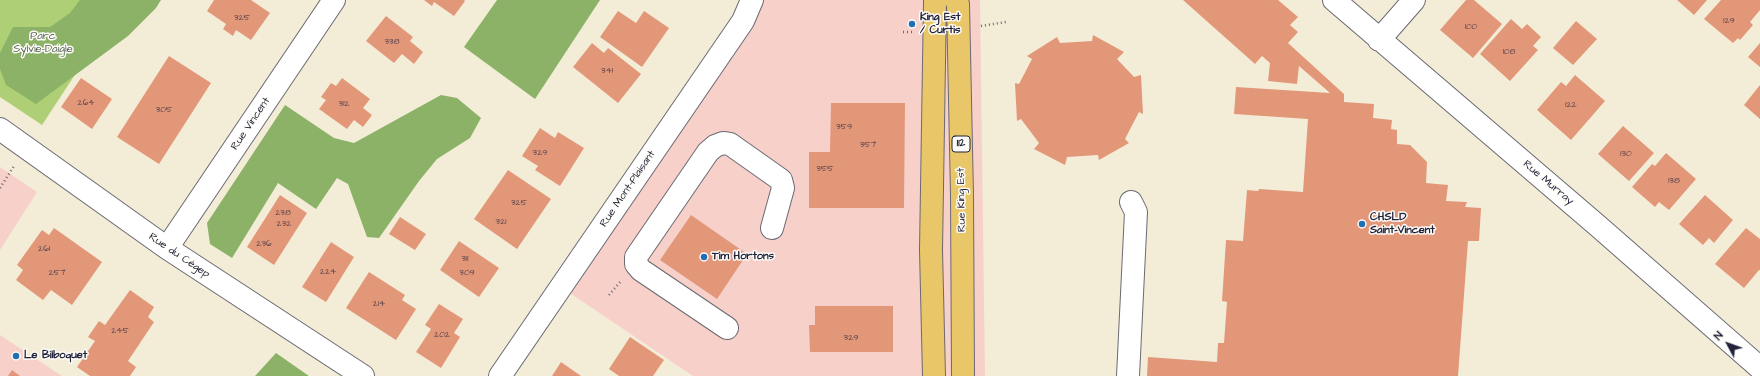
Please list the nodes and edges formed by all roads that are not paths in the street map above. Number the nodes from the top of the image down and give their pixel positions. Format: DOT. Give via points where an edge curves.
graph roads {
  1 [pos="334,0"];
  2 [pos="752,0"];
  3 [pos="935,0"];
  4 [pos="956,0"];
  5 [pos="1334,0"];
  6 [pos="1414,0"];
  7 [pos="1379,40"];
  8 [pos="0,129"];
  9 [pos="1132,202"];
  10 [pos="772,228"];
  11 [pos="167,248"];
  12 [pos="727,328"];
  13 [pos="1760,368"];
  14 [pos="363,376"];
  15 [pos="500,376"];
  16 [pos="934,376"];
  17 [pos="963,376"];
  18 [pos="1128,376"];
  1 -- 11 [label="street, Rue Vincent"];
  2 -- 15 [label="street, Rue Mont-Plaisant" via="743,20"];
  3 -- 16 [label="main road" via="931,250"];
  4 -- 17 [label="main road, Rue King Est / 112" via="962,187"];
  5 -- 7 [label="street, Rue Murray"];
  6 -- 7 [label="street"];
  7 -- 13 [label="street, Rue Murray"];
  8 -- 11 [label="street, Rue du Cégep"];
  9 -- 18 [label="street" via="1136,212"];
  10 -- 12 [label="street" via="783,188 781,180 730,144 723,143 708,152 636,257 636,264 641,270"];
  11 -- 14 [label="street, Rue du Cégep"];
}
